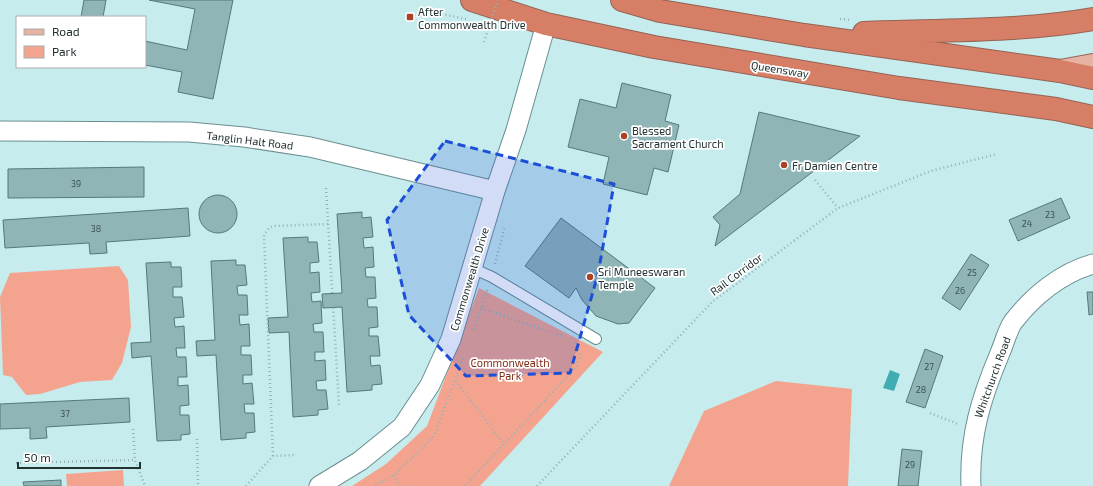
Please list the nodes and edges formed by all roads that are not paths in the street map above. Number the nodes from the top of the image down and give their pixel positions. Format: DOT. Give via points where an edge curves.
graph roads {
  1 [pos="472,0"];
  2 [pos="622,0"];
  3 [pos="1093,19"];
  4 [pos="546,24"];
  5 [pos="804,35"];
  6 [pos="1093,65"];
  7 [pos="1060,71"];
  8 [pos="1093,78"];
  9 [pos="1093,117"];
  10 [pos="0,131"];
  11 [pos="495,191"];
  12 [pos="1093,264"];
  13 [pos="472,268"];
  14 [pos="596,339"];
  15 [pos="319,486"];
  16 [pos="971,486"];
  1 -- 4 [label="highway, Queensway"];
  2 -- 5 [label="highway" via="660,11"];
  3 -- 5 [label="highway" via="1001,28"];
  4 -- 9 [label="highway, Queensway" via="654,47 769,67 1056,109"];
  4 -- 11 [label="street, Commonwealth Drive" via="516,130"];
  5 -- 7 [label="highway"];
  6 -- 7 [label="main road"];
  7 -- 8 [label="highway"];
  10 -- 11 [label="street, Tanglin Halt Road" via="189,132 244,137 310,147"];
  11 -- 13 [label="street, Commonwealth Drive"];
  12 -- 16 [label="street, Whitchurch Road" via="1078,268 1043,290 1012,324 989,378 974,430 970,466"];
  13 -- 14 [label="lane" via="492,277"];
  13 -- 15 [label="street, Commonwealth Drive" via="451,339 430,385 402,427 360,461"];
}
